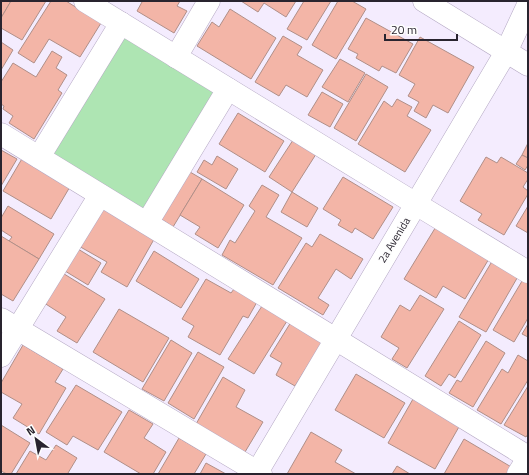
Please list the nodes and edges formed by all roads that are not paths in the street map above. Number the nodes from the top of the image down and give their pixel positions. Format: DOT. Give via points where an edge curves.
graph roads {
  1 [pos="85,1"];
  2 [pos="209,1"];
  3 [pos="424,1"];
  4 [pos="528,4"];
  5 [pos="120,23"];
  6 [pos="506,52"];
  7 [pos="176,57"];
  8 [pos="528,64"];
  9 [pos="228,89"];
  10 [pos="1,134"];
  11 [pos="39,157"];
  12 [pos="100,195"];
  13 [pos="416,204"];
  14 [pos="147,224"];
  15 [pos="528,272"];
  16 [pos="9,324"];
  17 [pos="336,339"];
  18 [pos="1,356"];
  19 [pos="528,458"];
  20 [pos="258,473"];
  21 [pos="518,474"];
  1 -- 5 [label="street"];
  2 -- 7 [label="street"];
  3 -- 6 [label="street"];
  4 -- 6 [label="street, 2a Avenida"];
  5 -- 7 [label="street"];
  5 -- 11 [label="street"];
  6 -- 8 [label="street"];
  6 -- 13 [label="street, 2a Avenida"];
  7 -- 9 [label="street"];
  9 -- 13 [label="street"];
  9 -- 14 [label="street"];
  10 -- 11 [label="street"];
  11 -- 12 [label="street"];
  12 -- 14 [label="street"];
  12 -- 16 [label="street"];
  13 -- 15 [label="street"];
  13 -- 17 [label="street, 2a Avenida"];
  14 -- 17 [label="street"];
  16 -- 18 [label="street"];
  16 -- 20 [label="street"];
  17 -- 19 [label="street"];
  17 -- 20 [label="street, 2a Avenida"];
  19 -- 21 [label="street"];
}
